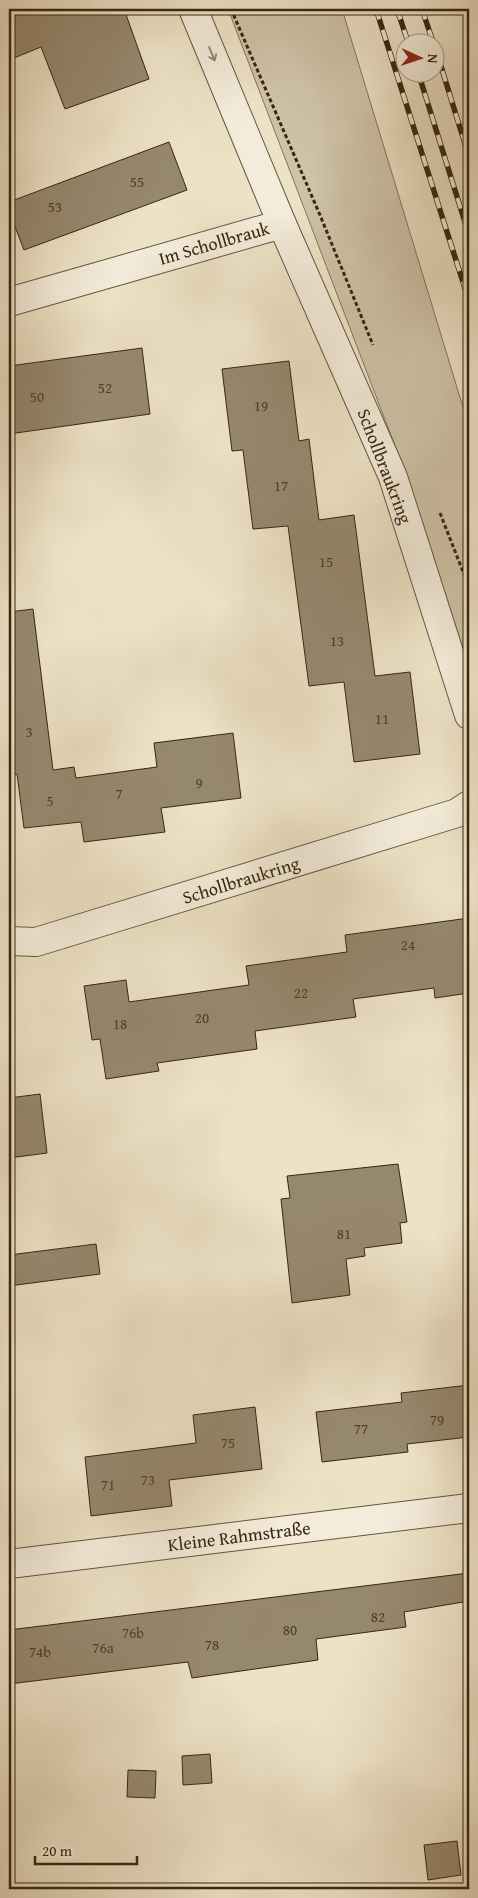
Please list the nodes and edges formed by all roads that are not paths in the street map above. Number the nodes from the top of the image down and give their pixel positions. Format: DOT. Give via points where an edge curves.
graph roads {
  1 [pos="193,9"];
  2 [pos="282,224"];
  3 [pos="9,302"];
  4 [pos="469,714"];
  5 [pos="469,805"];
  6 [pos="9,941"];
  7 [pos="469,1508"];
  8 [pos="9,1564"];
  1 -- 2 [label="street, Im Schollbrauk, one-way"];
  2 -- 3 [label="street, Im Schollbrauk"];
  2 -- 4 [label="street, Schollbraukring" via="393,478"];
  5 -- 6 [label="street, Schollbraukring" via="457,813 36,942"];
  7 -- 8 [label="street, Kleine Rahmstraße"];
}
